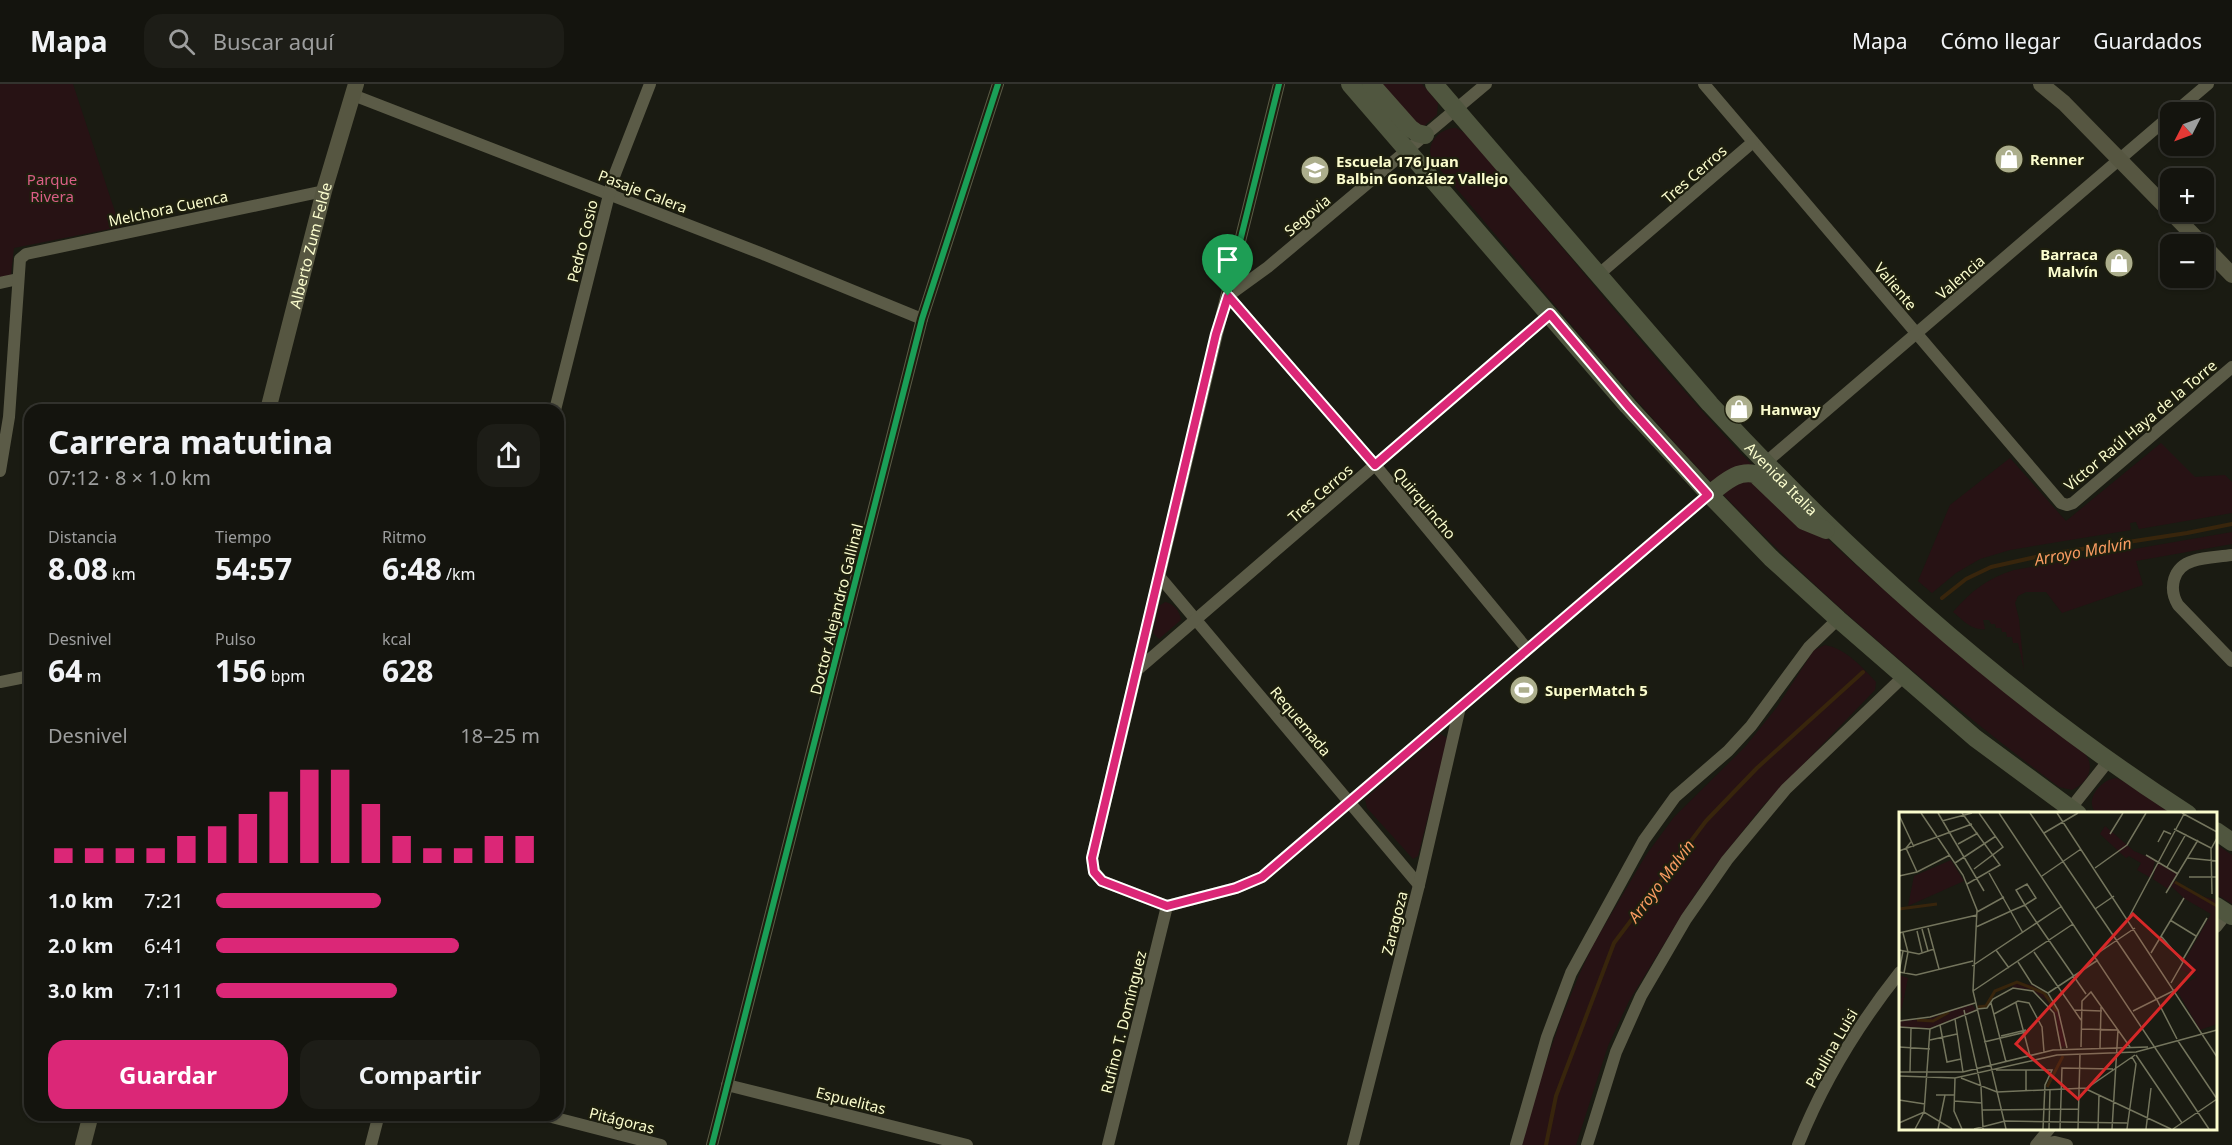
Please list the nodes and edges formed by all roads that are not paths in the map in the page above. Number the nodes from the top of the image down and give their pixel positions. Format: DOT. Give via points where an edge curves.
graph roads {
  1 [pos="650,84"];
  2 [pos="998,84"];
  3 [pos="1279,84"];
  4 [pos="1350,84"];
  5 [pos="1371,84"];
  6 [pos="1434,84"];
  7 [pos="1486,84"];
  8 [pos="1704,84"];
  9 [pos="2042,84"];
  10 [pos="2062,84"];
  11 [pos="2208,84"];
  12 [pos="355,89"];
  13 [pos="2187,102"];
  14 [pos="2064,103"];
  15 [pos="1456,109"];
  16 [pos="2160,125"];
  17 [pos="1425,135"];
  18 [pos="1753,142"];
  19 [pos="1408,150"];
  20 [pos="2119,160"];
  21 [pos="324,191"];
  22 [pos="609,194"];
  23 [pos="2192,234"];
  24 [pos="2214,256"];
  25 [pos="1598,275"];
  26 [pos="2232,275"];
  27 [pos="18,279"];
  28 [pos="0,283"];
  29 [pos="1228,296"];
  30 [pos="1550,314"];
  31 [pos="922,319"];
  32 [pos="1917,334"];
  33 [pos="2232,367"];
  34 [pos="270,404"];
  35 [pos="556,404"];
  36 [pos="1765,463"];
  37 [pos="1375,465"];
  38 [pos="0,471"];
  39 [pos="1708,495"];
  40 [pos="2067,505"];
  41 [pos="1836,534"];
  42 [pos="2232,555"];
  43 [pos="1159,576"];
  44 [pos="1197,619"];
  45 [pos="1838,619"];
  46 [pos="1527,649"];
  47 [pos="2232,661"];
  48 [pos="1136,671"];
  49 [pos="24,676"];
  50 [pos="1903,677"];
  51 [pos="0,682"];
  52 [pos="1460,706"];
  53 [pos="2109,759"];
  54 [pos="1349,802"];
  55 [pos="2072,812"];
  56 [pos="2187,812"];
  57 [pos="2217,832"];
  58 [pos="2232,842"];
  59 [pos="1419,885"];
  60 [pos="1167,906"];
  61 [pos="1899,973"];
  62 [pos="727,1084"];
  63 [pos="564,1120"];
  64 [pos="89,1121"];
  65 [pos="377,1121"];
  66 [pos="2048,1130"];
  67 [pos="83,1145"];
  68 [pos="371,1145"];
  69 [pos="661,1145"];
  70 [pos="712,1145"];
  71 [pos="967,1145"];
  72 [pos="1108,1145"];
  73 [pos="1353,1145"];
  74 [pos="1516,1145"];
  75 [pos="1587,1145"];
  76 [pos="1798,1145"];
  77 [pos="2037,1145"];
  78 [pos="2067,1145"];
  1 -- 22 [label="street, Pedro Cosio"];
  2 -- 31 [label="street, Doctor Alejandro Gallinal"];
  3 -- 29 [label="street"];
  4 -- 19 [label="main road"];
  5 -- 17 [label="main road" via="1410,128"];
  6 -- 15 [label="main road, Avenida Italia"];
  7 -- 15 [label="street, Segovia"];
  8 -- 18 [label="street, Valiente"];
  9 -- 14 [label="street"];
  10 -- 14 [label="street"];
  11 -- 13 [label="street"];
  12 -- 21 [label="street, Alberto Zum Felde"];
  12 -- 22 [label="street, Pasaje Calera"];
  14 -- 20 [label="street"];
  15 -- 17 [label="street, Segovia"];
  15 -- 25 [label="main road, Avenida Italia"];
  16 -- 20 [label="street, Valencia"];
  17 -- 19 [label="street, Segovia"];
  18 -- 25 [label="street, Tres Cerros"];
  18 -- 32 [label="street, Valiente"];
  19 -- 29 [label="street, Segovia"];
  19 -- 30 [label="main road"];
  20 -- 23 [label="street"];
  20 -- 32 [label="street, Valencia"];
  21 -- 27 [label="street, Melchora Cuenca" via="32,251 20,259"];
  21 -- 34 [label="street, Alberto Zum Felde"];
  22 -- 31 [label="street, Pasaje Calera"];
  22 -- 35 [label="street, Pedro Cosio"];
  24 -- 26 [label="street"];
  25 -- 36 [label="main road, Avenida Italia"];
  27 -- 28 [label="street"];
  27 -- 38 [label="street" via="9,417"];
  29 -- 37 [label="street, Quirquincho"];
  29 -- 43 [label="street"];
  30 -- 37 [label="street, Tres Cerros"];
  30 -- 39 [label="main road"];
  31 -- 62 [label="street, Doctor Alejandro Gallinal"];
  32 -- 36 [label="street, Valencia"];
  32 -- 40 [label="street, Valiente" via="2061,503"];
  33 -- 40 [label="street, Víctor Raúl Haya de la Torre"];
  36 -- 41 [label="main road, Avenida Italia"];
  37 -- 44 [label="street, Tres Cerros"];
  37 -- 46 [label="street, Quirquincho"];
  39 -- 41 [label="main road" via="1733,476 1755,474 1804,520"];
  39 -- 45 [label="main road"];
  39 -- 46 [label="street"];
  41 -- 53 [label="main road, Avenida Italia" via="1988,668"];
  42 -- 47 [label="street" via="2192,561 2178,571 2172,586 2178,605"];
  43 -- 44 [label="street, Requemada"];
  43 -- 48 [label="street"];
  44 -- 48 [label="street, Tres Cerros"];
  44 -- 54 [label="street, Requemada"];
  45 -- 50 [label="main road"];
  45 -- 74 [label="street" via="1809,647 1751,726 1675,797 1644,840 1571,973 1547,1038"];
  46 -- 52 [label="street"];
  48 -- 60 [label="street" via="1092,858 1094,872 1102,881"];
  49 -- 51 [label="street"];
  50 -- 55 [label="main road"];
  50 -- 75 [label="street" via="1786,789 1727,860 1686,919 1641,996 1616,1052"];
  52 -- 54 [label="street"];
  52 -- 59 [label="street, Zaragoza"];
  53 -- 55 [label="street"];
  53 -- 56 [label="main road, Avenida Italia"];
  54 -- 59 [label="street, Requemada"];
  54 -- 60 [label="street" via="1262,877"];
  57 -- 58 [label="main road"];
  59 -- 73 [label="street, Zaragoza"];
  60 -- 72 [label="street, Rufino T. Domínguez"];
  61 -- 76 [label="street, Paulina Luisi" via="1853,1037"];
  62 -- 70 [label="street, Doctor Alejandro Gallinal"];
  62 -- 71 [label="street, Espuelitas"];
  63 -- 69 [label="street, Pitágoras"];
  64 -- 67 [label="street"];
  65 -- 68 [label="street"];
  66 -- 77 [label="street"];
  77 -- 78 [label="street"];
}
